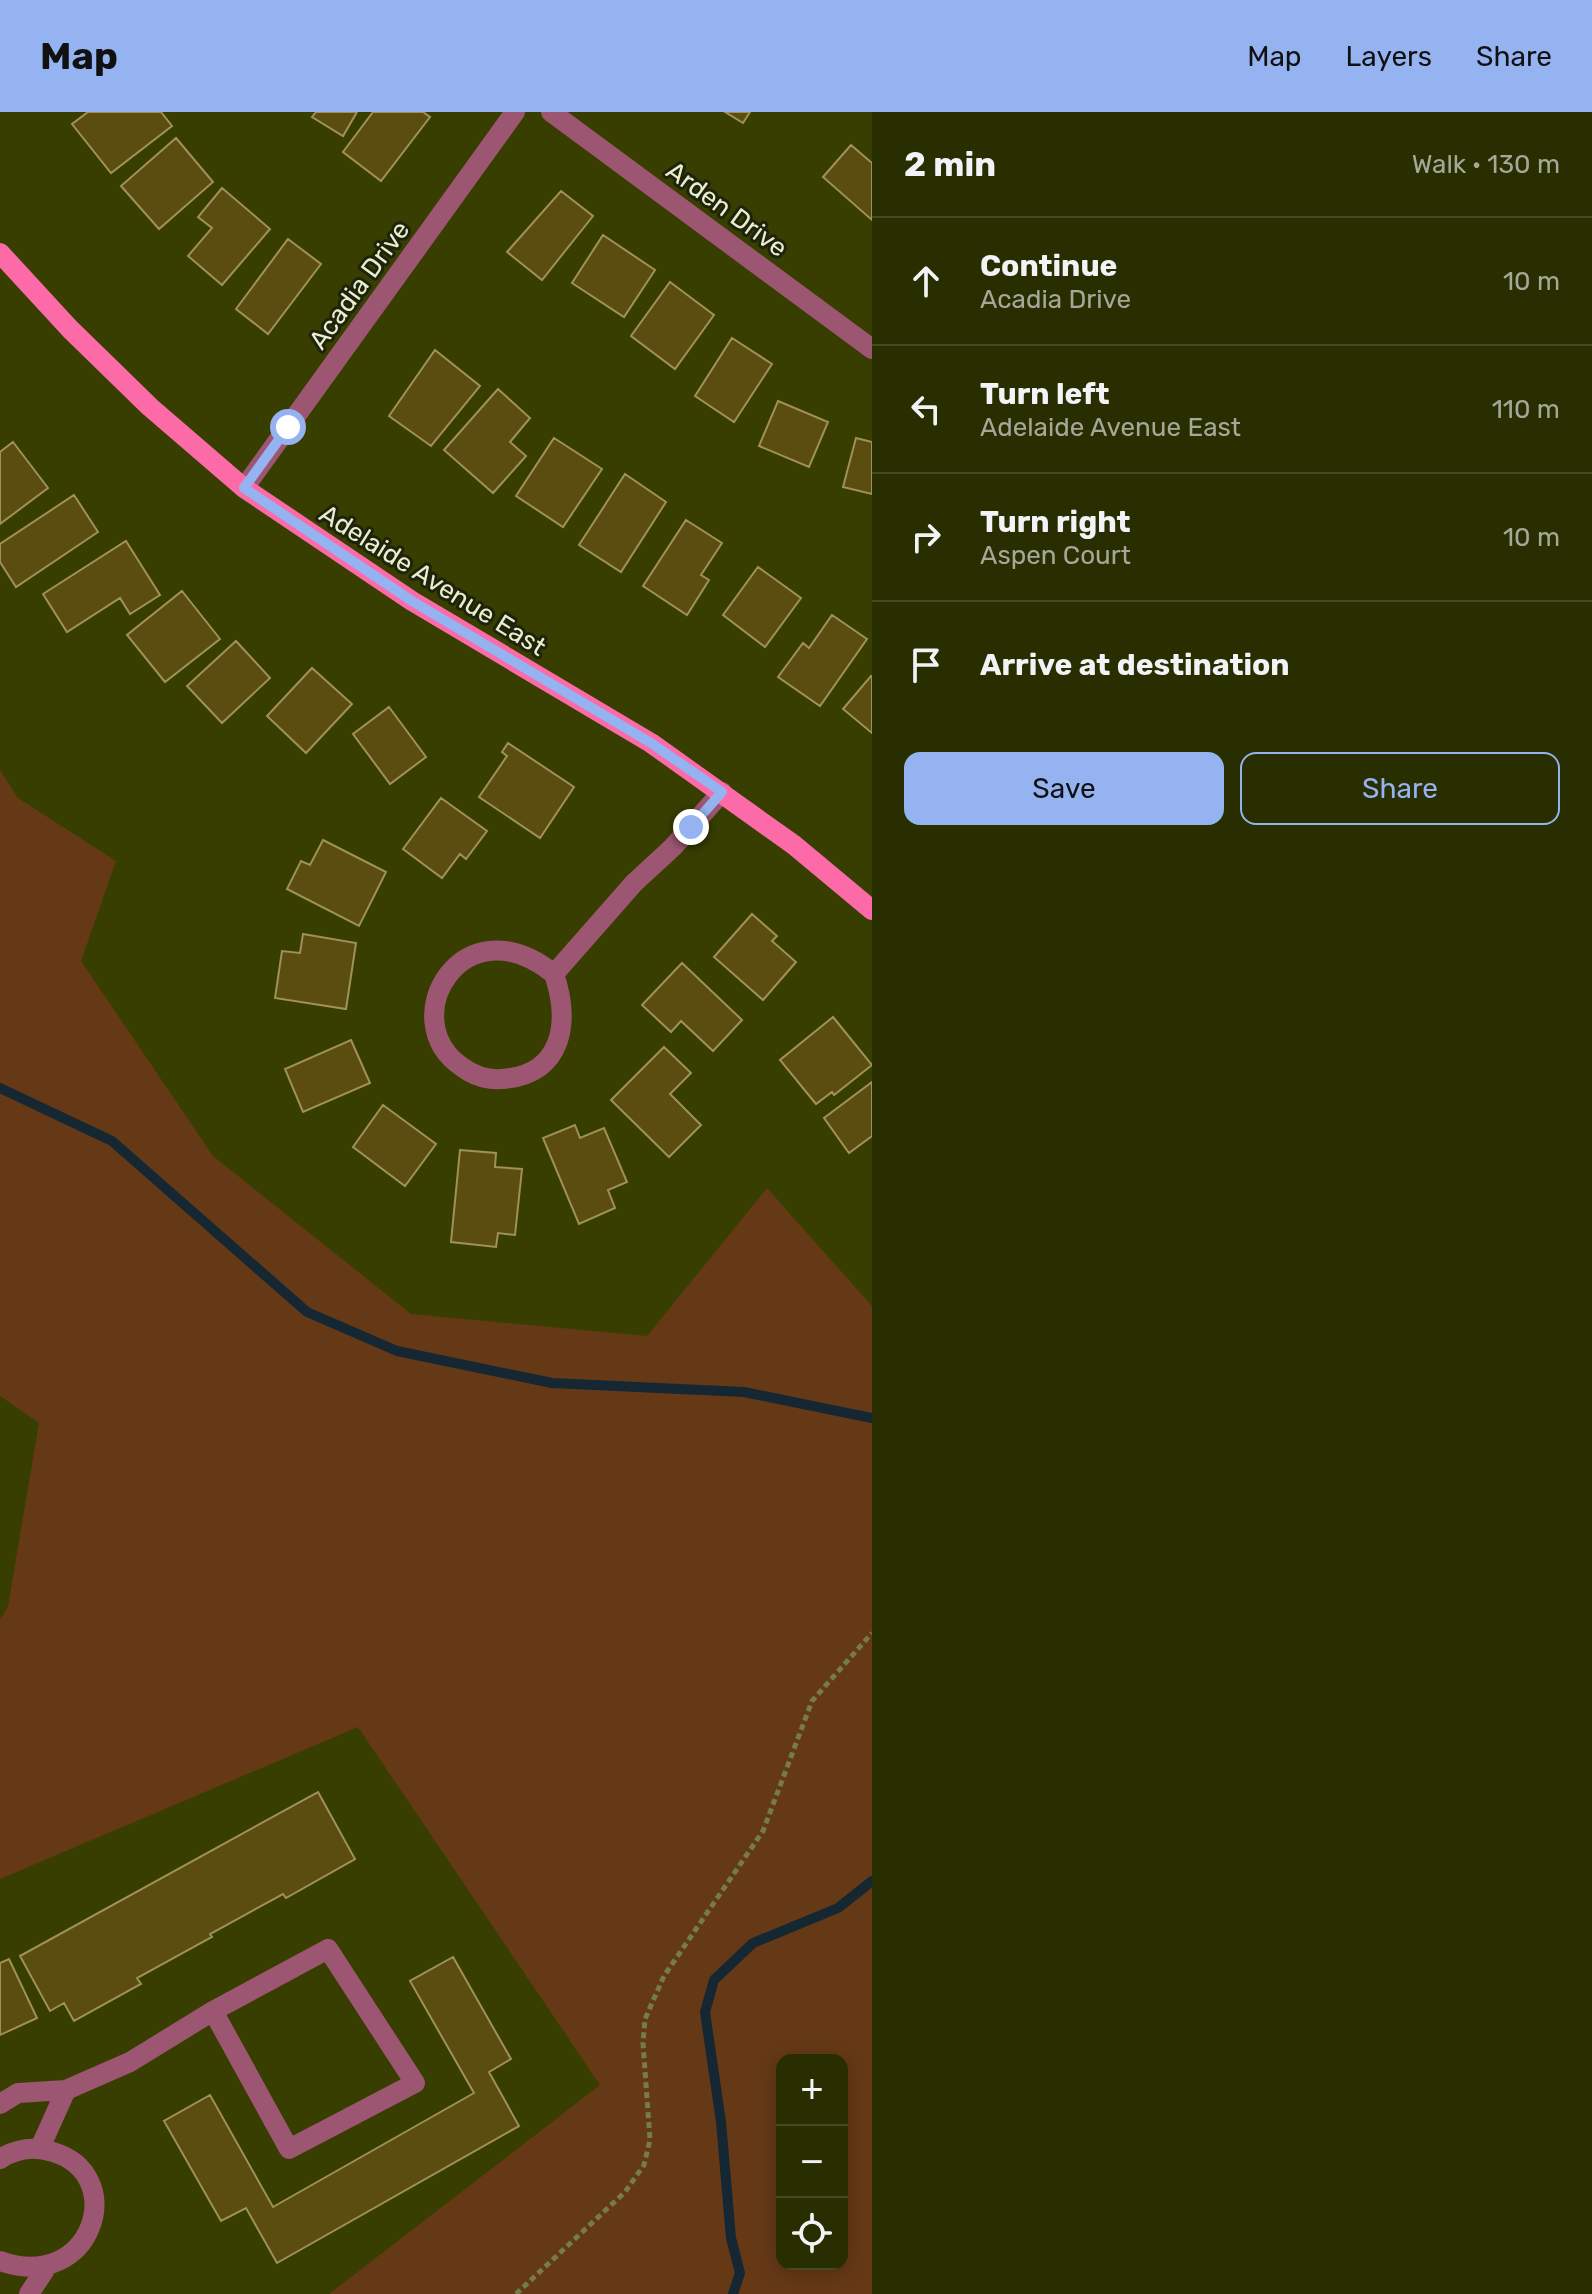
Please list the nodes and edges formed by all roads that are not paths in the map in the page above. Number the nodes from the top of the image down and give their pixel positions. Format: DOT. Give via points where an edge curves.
graph roads {
  1 [pos="515,112"];
  2 [pos="551,112"];
  3 [pos="0,253"];
  4 [pos="872,349"];
  5 [pos="244,488"];
  6 [pos="722,792"];
  7 [pos="872,910"];
  8 [pos="554,974"];
  9 [pos="213,2011"];
  10 [pos="66,2090"];
  11 [pos="0,2104"];
  12 [pos="40,2148"];
  13 [pos="0,2159"];
  14 [pos="0,2261"];
  15 [pos="44,2271"];
  16 [pos="29,2294"];
  1 -- 5 [label="street, Acadia Drive"];
  2 -- 4 [label="street, Arden Drive"];
  3 -- 5 [label="main road, Adelaide Avenue East" via="150,407"];
  5 -- 6 [label="main road, Adelaide Avenue East" via="412,601 651,743"];
  6 -- 7 [label="main road, Adelaide Avenue East"];
  6 -- 8 [label="street"];
  8 -- 8 [label="street" via="564,1019 559,1039 540,1064 513,1078 493,1079 454,1062 434,1022 444,980 459,963 478,952 500,949 522,953"];
  9 -- 9 [label="street" via="289,2149 415,2083 328,1949"];
  9 -- 10 [label="street" via="130,2062"];
  10 -- 11 [label="street" via="18,2093"];
  10 -- 12 [label="street"];
  12 -- 13 [label="street"];
  12 -- 15 [label="street" via="79,2168 91,2187 95,2208 92,2230 81,2249"];
  14 -- 15 [label="street" via="19,2270"];
  15 -- 16 [label="street"];
}
